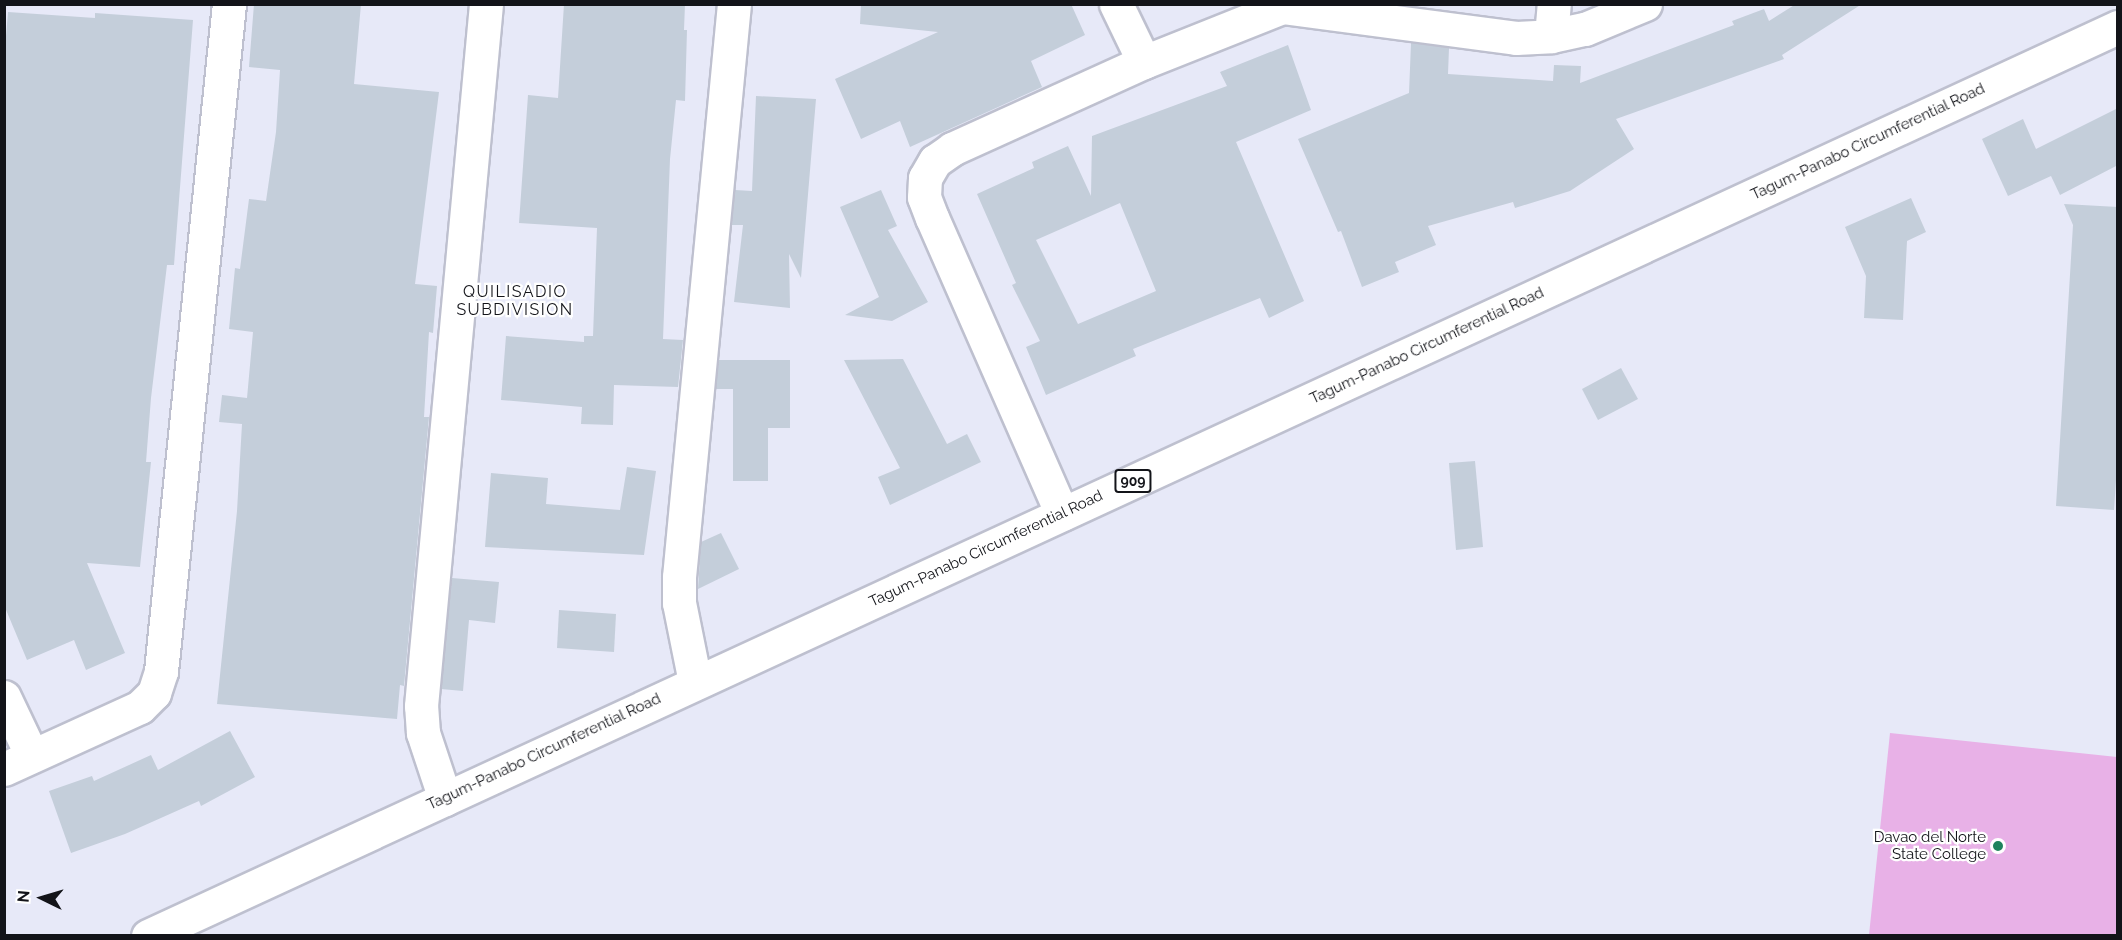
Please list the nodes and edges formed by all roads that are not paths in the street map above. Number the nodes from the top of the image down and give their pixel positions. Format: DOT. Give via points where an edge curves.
graph roads {
  1 [pos="229,4"];
  2 [pos="486,4"];
  3 [pos="734,4"];
  4 [pos="1116,4"];
  5 [pos="1645,4"];
  6 [pos="1282,6"];
  7 [pos="1552,20"];
  8 [pos="2118,27"];
  9 [pos="1144,62"];
  10 [pos="1062,514"];
  11 [pos="695,681"];
  12 [pos="4,697"];
  13 [pos="18,762"];
  14 [pos="445,799"];
  15 [pos="148,936"];
  1 -- 13 [label="street" via="161,671 154,693 140,707"];
  2 -- 14 [label="street" via="421,706 423,733"];
  3 -- 11 [label="street" via="679,577 679,603"];
  4 -- 9 [label="street"];
  5 -- 7 [label="street" via="1585,29"];
  6 -- 7 [label="street" via="1516,38"];
  6 -- 9 [label="street"];
  8 -- 10 [label="street, Tagum-Panabo Circumferential Road / 909"];
  9 -- 10 [label="street" via="952,149 935,162 925,178 924,197 932,218"];
  10 -- 11 [label="street, Tagum-Panabo Circumferential Road / 909"];
  11 -- 14 [label="street, Tagum-Panabo Circumferential Road / 909"];
  12 -- 13 [label="street"];
  14 -- 15 [label="street, Tagum-Panabo Circumferential Road / 909"];
}
